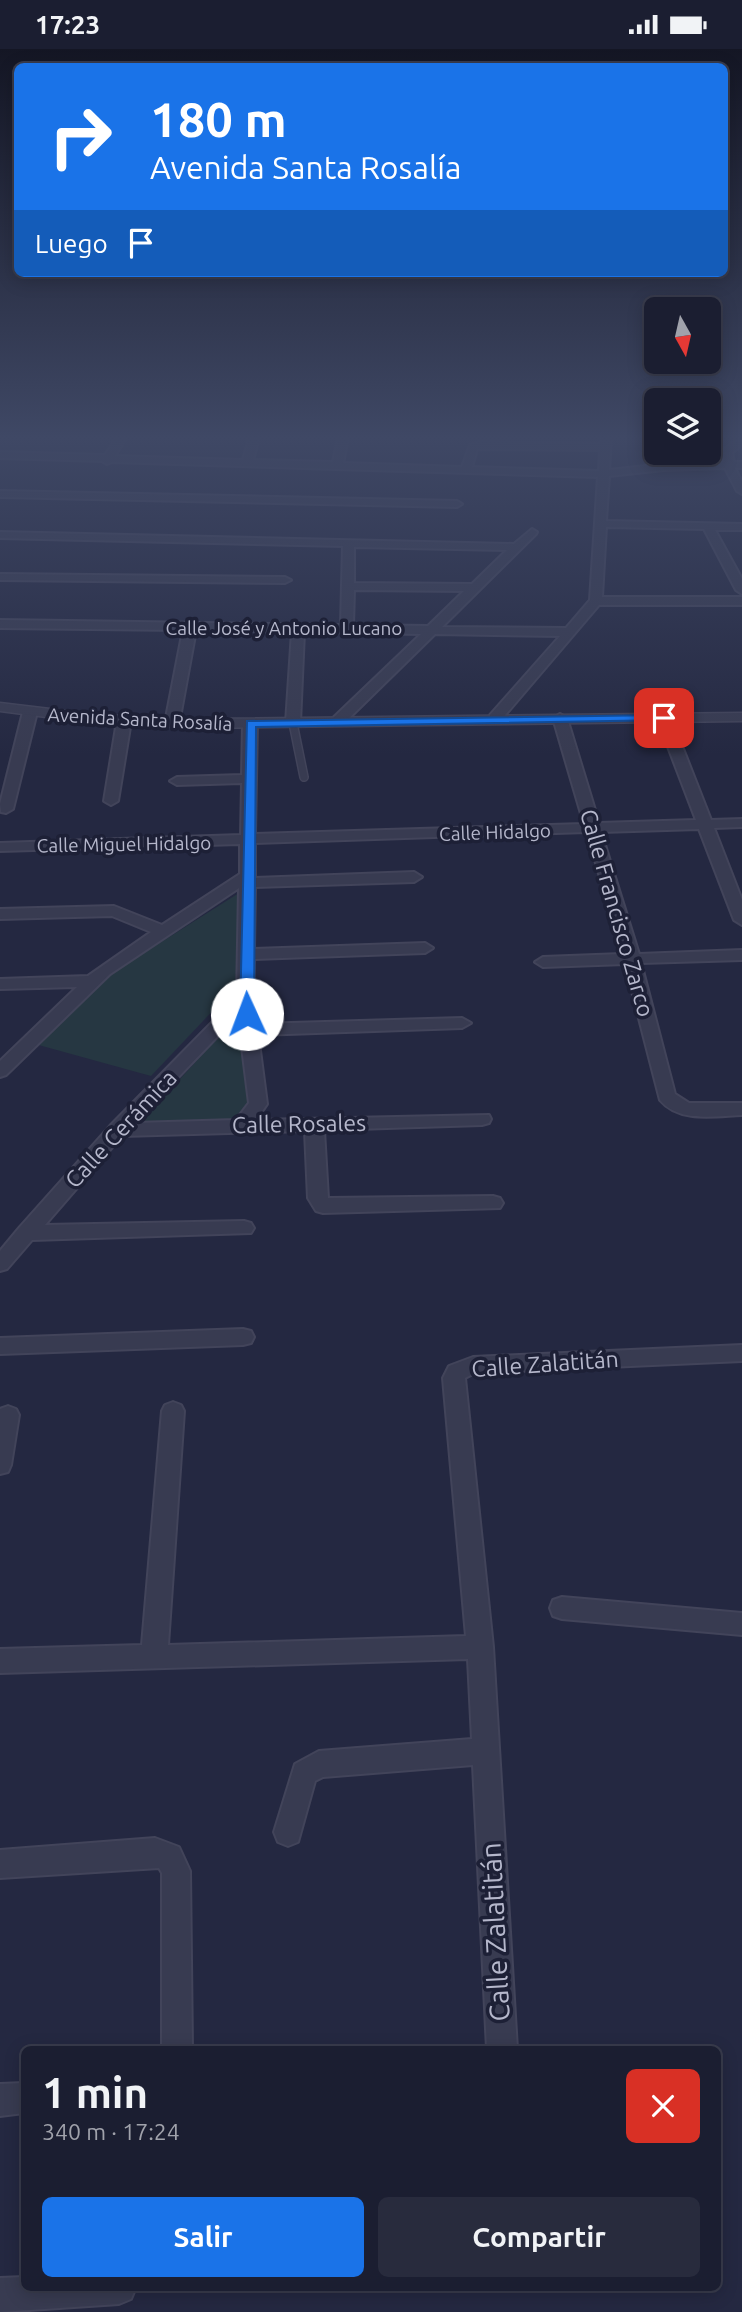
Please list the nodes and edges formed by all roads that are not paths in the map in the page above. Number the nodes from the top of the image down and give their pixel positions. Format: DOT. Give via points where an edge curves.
graph roads {
  1 [pos="349,543"];
  2 [pos="374,544"];
  3 [pos="520,544"];
  4 [pos="599,544"];
  5 [pos="717,544"];
  6 [pos="516,547"];
  7 [pos="0,577"];
  8 [pos="285,579"];
  9 [pos="347,586"];
  10 [pos="475,587"];
  11 [pos="742,590"];
  12 [pos="596,601"];
  13 [pos="742,601"];
  14 [pos="0,624"];
  15 [pos="190,628"];
  16 [pos="347,628"];
  17 [pos="298,629"];
  18 [pos="430,629"];
  19 [pos="569,632"];
  20 [pos="0,707"];
  21 [pos="30,712"];
  22 [pos="742,717"];
  23 [pos="495,718"];
  24 [pos="560,718"];
  25 [pos="664,718"];
  26 [pos="124,721"];
  27 [pos="337,722"];
  28 [pos="172,723"];
  29 [pos="293,723"];
  30 [pos="250,724"];
  31 [pos="304,777"];
  32 [pos="250,779"];
  33 [pos="177,781"];
  34 [pos="111,801"];
  35 [pos="6,810"];
  36 [pos="742,823"];
  37 [pos="705,824"];
  38 [pos="593,828"];
  39 [pos="248,841"];
  40 [pos="0,847"];
  41 [pos="414,877"];
  42 [pos="248,879"];
  43 [pos="0,914"];
  44 [pos="742,920"];
  45 [pos="163,931"];
  46 [pos="425,948"];
  47 [pos="246,954"];
  48 [pos="742,954"];
  49 [pos="632,959"];
  50 [pos="543,962"];
  51 [pos="92,981"];
  52 [pos="0,983"];
  53 [pos="245,998"];
  54 [pos="462,1023"];
  55 [pos="249,1030"];
  56 [pos="2,1066"];
  57 [pos="742,1108"];
  58 [pos="482,1119"];
  59 [pos="243,1124"];
  60 [pos="314,1124"];
  61 [pos="117,1130"];
  62 [pos="493,1203"];
  63 [pos="244,1228"];
  64 [pos="26,1233"];
  65 [pos="0,1263"];
  66 [pos="243,1338"];
  67 [pos="0,1346"];
  68 [pos="742,1353"];
  69 [pos="173,1411"];
  70 [pos="8,1415"];
  71 [pos="0,1465"];
  72 [pos="562,1608"];
  73 [pos="742,1624"];
  74 [pos="480,1647"];
  75 [pos="154,1657"];
  76 [pos="0,1661"];
  77 [pos="486,1751"];
  78 [pos="288,1832"];
  79 [pos="0,1864"];
  80 [pos="177,2046"];
  81 [pos="502,2046"];
  82 [pos="21,2098"];
  83 [pos="0,2100"];
  84 [pos="59,2291"];
  85 [pos="0,2295"];
  1 -- 9 [label="street"];
  2 -- 6 [label="street"];
  3 -- 6 [label="street"];
  4 -- 12 [label="street"];
  5 -- 11 [label="street"];
  6 -- 10 [label="street"];
  7 -- 8 [label="street"];
  9 -- 10 [label="street"];
  9 -- 16 [label="street"];
  10 -- 18 [label="street"];
  12 -- 13 [label="street"];
  12 -- 19 [label="street"];
  14 -- 15 [label="street, Calle José y Antonio Lucano"];
  15 -- 17 [label="street, Calle José y Antonio Lucano"];
  15 -- 28 [label="street"];
  16 -- 17 [label="street, Calle José y Antonio Lucano"];
  16 -- 18 [label="street, Calle José y Antonio Lucano"];
  17 -- 29 [label="street"];
  18 -- 19 [label="street, Calle José y Antonio Lucano"];
  18 -- 27 [label="street"];
  19 -- 23 [label="street"];
  20 -- 21 [label="street, Avenida Santa Rosalía"];
  21 -- 26 [label="street, Avenida Santa Rosalía"];
  21 -- 35 [label="street"];
  22 -- 25 [label="street, Avenida Santa Rosalía"];
  23 -- 24 [label="street, Avenida Santa Rosalía"];
  23 -- 27 [label="street, Avenida Santa Rosalía"];
  24 -- 25 [label="street, Avenida Santa Rosalía"];
  24 -- 38 [label="street, Calle Francisco Zarco"];
  25 -- 37 [label="street"];
  26 -- 28 [label="street, Avenida Santa Rosalía"];
  26 -- 34 [label="street"];
  27 -- 29 [label="street, Avenida Santa Rosalía"];
  28 -- 30 [label="street, Avenida Santa Rosalía"];
  29 -- 30 [label="street, Avenida Santa Rosalía"];
  29 -- 31 [label="lane"];
  30 -- 32 [label="street"];
  32 -- 33 [label="street"];
  32 -- 39 [label="street"];
  36 -- 37 [label="street, Calle Hidalgo"];
  37 -- 38 [label="street, Calle Hidalgo"];
  37 -- 44 [label="street"];
  38 -- 39 [label="street, Calle Hidalgo"];
  38 -- 49 [label="street, Calle Francisco Zarco"];
  39 -- 40 [label="street, Calle Miguel Hidalgo"];
  39 -- 42 [label="street"];
  41 -- 42 [label="street"];
  42 -- 45 [label="street"];
  42 -- 47 [label="street"];
  43 -- 45 [label="street" via="114,911"];
  45 -- 51 [label="street"];
  46 -- 47 [label="street"];
  47 -- 53 [label="street"];
  48 -- 49 [label="street"];
  49 -- 50 [label="street"];
  49 -- 57 [label="street, Calle Francisco Zarco" via="666,1096 674,1106 688,1109"];
  51 -- 52 [label="street"];
  51 -- 56 [label="street"];
  53 -- 55 [label="street"];
  53 -- 61 [label="street, Calle Cerámica"];
  54 -- 55 [label="street"];
  55 -- 59 [label="street" via="258,1104"];
  58 -- 60 [label="street, Calle Rosales"];
  59 -- 60 [label="street, Calle Rosales"];
  59 -- 61 [label="street, Calle Rosales"];
  60 -- 62 [label="street" via="318,1198 323,1206"];
  61 -- 64 [label="street, Calle Cerámica"];
  63 -- 64 [label="street"];
  64 -- 65 [label="street, Calle Cerámica"];
  66 -- 67 [label="street"];
  68 -- 74 [label="street, Calle Zalatitán" via="473,1366 457,1372 453,1384"];
  69 -- 75 [label="street"];
  70 -- 71 [label="street"];
  72 -- 73 [label="street"];
  74 -- 75 [label="street"];
  74 -- 77 [label="street, Calle Zalatitán"];
  75 -- 76 [label="street"];
  77 -- 78 [label="street" via="320,1764 304,1773"];
  77 -- 81 [label="street, Calle Zalatitán"];
  79 -- 80 [label="street" via="155,1851 169,1857 176,1871"];
  82 -- 83 [label="street"];
  84 -- 85 [label="street"];
}
